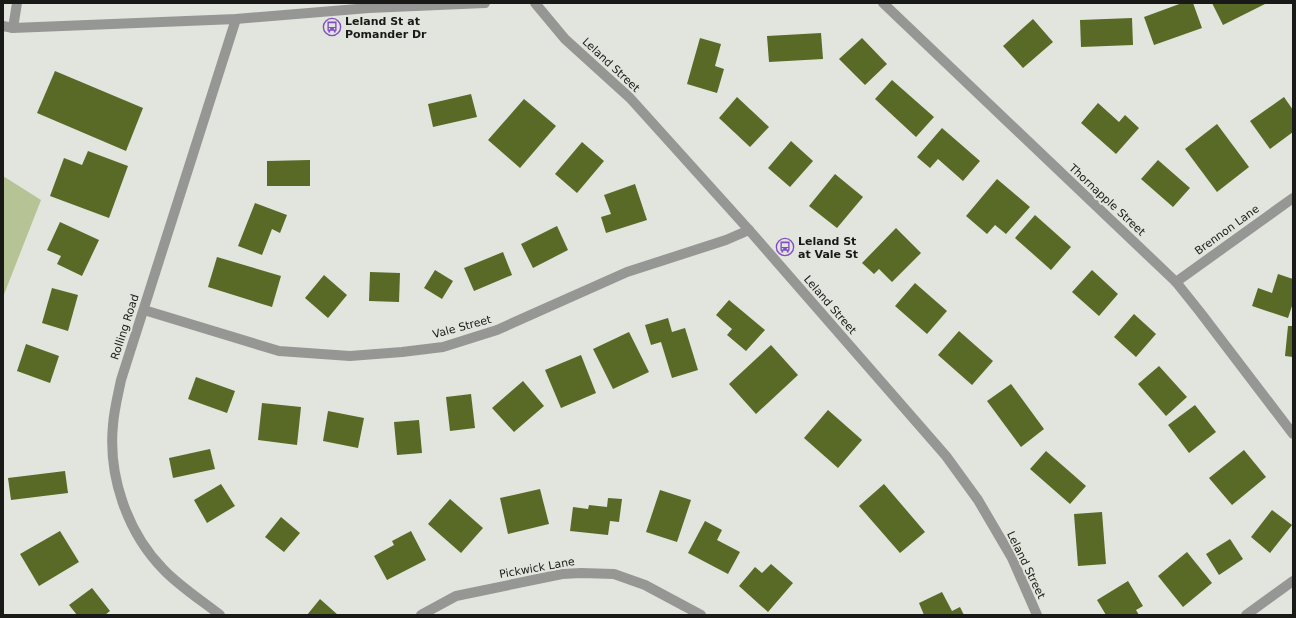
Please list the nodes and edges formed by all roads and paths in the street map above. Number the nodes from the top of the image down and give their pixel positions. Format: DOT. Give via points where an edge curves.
graph roads {
  1 [pos="17,3"];
  2 [pos="485,3"];
  3 [pos="535,3"];
  4 [pos="883,3"];
  5 [pos="369,6"];
  6 [pos="236,19"];
  7 [pos="8,27"];
  8 [pos="3,34"];
  9 [pos="1293,198"];
  10 [pos="749,230"];
  11 [pos="1176,282"];
  12 [pos="144,310"];
  13 [pos="1293,434"];
  14 [pos="1293,581"];
  15 [pos="220,615"];
  16 [pos="421,615"];
  17 [pos="701,615"];
  18 [pos="1036,615"];
  19 [pos="1246,615"];
  1 -- 7 [label="street"];
  2 -- 5 [label="street"];
  3 -- 10 [label="street, Leland Street" via="565,39 630,98"];
  4 -- 11 [label="street, Thornapple Street"];
  5 -- 6 [label="street"];
  6 -- 7 [label="street"];
  6 -- 12 [label="street, Rolling Road"];
  7 -- 8 [label="street"];
  9 -- 11 [label="street, Brennon Lane"];
  10 -- 12 [label="street, Vale Street" via="726,240 626,272 497,330 443,347 350,356 279,352"];
  10 -- 18 [label="street, Leland Street" via="946,456 978,500 1012,558"];
  11 -- 13 [label="street, Thornapple Street"];
  12 -- 15 [label="street, Rolling Road" via="121,380 112,425 115,473 123,505 141,544 164,570"];
  14 -- 19 [label="street"];
  16 -- 17 [label="street, Pickwick Lane" via="456,596 562,574 581,573 614,574 645,584"];
}
